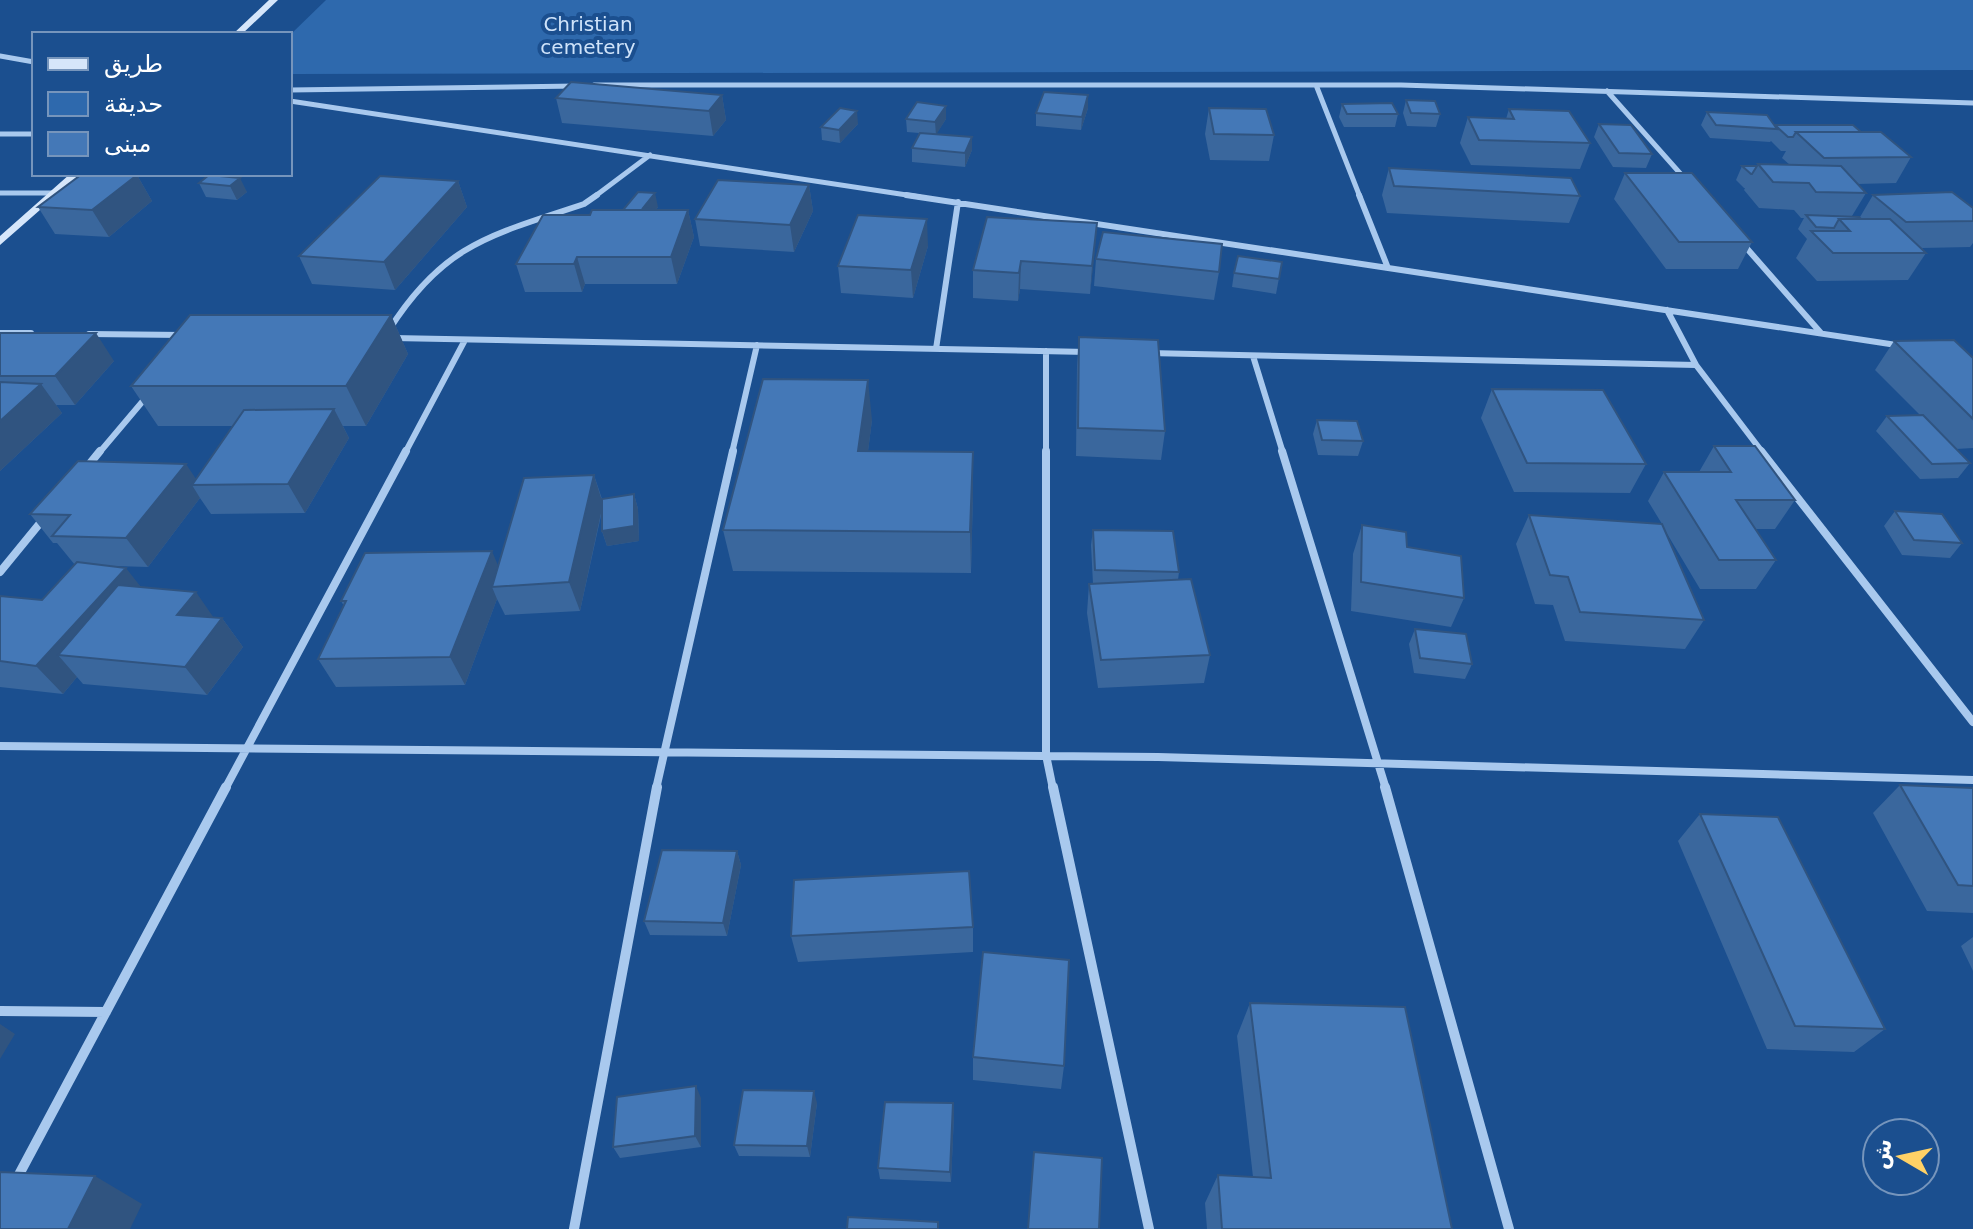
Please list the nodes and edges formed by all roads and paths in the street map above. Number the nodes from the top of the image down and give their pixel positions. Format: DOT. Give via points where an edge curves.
graph roads {
  1 [pos="274,0"];
  2 [pos="239,32"];
  3 [pos="0,56"];
  4 [pos="32,62"];
  5 [pos="1316,85"];
  6 [pos="292,90"];
  7 [pos="1607,91"];
  8 [pos="292,101"];
  9 [pos="1973,103"];
  10 [pos="0,134"];
  11 [pos="32,134"];
  12 [pos="650,155"];
  13 [pos="74,176"];
  14 [pos="1689,183"];
  15 [pos="0,193"];
  16 [pos="55,193"];
  17 [pos="958,202"];
  18 [pos="1740,241"];
  19 [pos="0,242"];
  20 [pos="1388,268"];
  21 [pos="1667,310"];
  22 [pos="0,333"];
  23 [pos="46,333"];
  24 [pos="1822,333"];
  25 [pos="76,334"];
  26 [pos="198,335"];
  27 [pos="465,340"];
  28 [pos="757,345"];
  29 [pos="1912,347"];
  30 [pos="936,349"];
  31 [pos="1046,351"];
  32 [pos="1094,352"];
  33 [pos="1142,353"];
  34 [pos="1253,356"];
  35 [pos="1696,365"];
  36 [pos="157,384"];
  37 [pos="85,469"];
  38 [pos="55,505"];
  39 [pos="0,572"];
  40 [pos="1973,722"];
  41 [pos="0,746"];
  42 [pos="248,751"];
  43 [pos="663,753"];
  44 [pos="1046,755"];
  45 [pos="1378,761"];
  46 [pos="1973,780"];
  47 [pos="0,1011"];
  48 [pos="106,1012"];
  49 [pos="7,1198"];
  50 [pos="574,1229"];
  51 [pos="1149,1229"];
  52 [pos="1509,1229"];
  1 -- 2 [label="street"];
  3 -- 4 [label="street"];
  5 -- 6 [label="street" via="660,84"];
  5 -- 7 [label="street"];
  5 -- 20 [label="street"];
  7 -- 9 [label="street"];
  7 -- 14 [label="street"];
  8 -- 12 [label="street"];
  10 -- 11 [label="street"];
  12 -- 17 [label="street"];
  12 -- 27 [label="street" via="584,204 481,239 451,258 410,297 384,337"];
  13 -- 16 [label="street"];
  15 -- 16 [label="street"];
  16 -- 19 [label="street"];
  17 -- 20 [label="street"];
  17 -- 30 [label="street"];
  18 -- 24 [label="street"];
  20 -- 21 [label="street"];
  21 -- 24 [label="street"];
  21 -- 35 [label="street"];
  22 -- 23 [label="street"];
  24 -- 29 [label="street"];
  25 -- 26 [label="street"];
  27 -- 28 [label="street"];
  27 -- 42 [label="street"];
  28 -- 30 [label="street"];
  28 -- 43 [label="street"];
  30 -- 31 [label="street"];
  31 -- 32 [label="street"];
  31 -- 44 [label="street"];
  33 -- 34 [label="street"];
  34 -- 35 [label="street"];
  34 -- 45 [label="street"];
  35 -- 40 [label="street"];
  36 -- 37 [label="street"];
  38 -- 39 [label="street"];
  41 -- 42 [label="street"];
  42 -- 43 [label="street"];
  42 -- 48 [label="street"];
  43 -- 44 [label="street"];
  43 -- 50 [label="street"];
  44 -- 45 [label="street"];
  44 -- 51 [label="street"];
  45 -- 46 [label="street"];
  45 -- 52 [label="street"];
  47 -- 48 [label="street"];
  48 -- 49 [label="street"];
}
